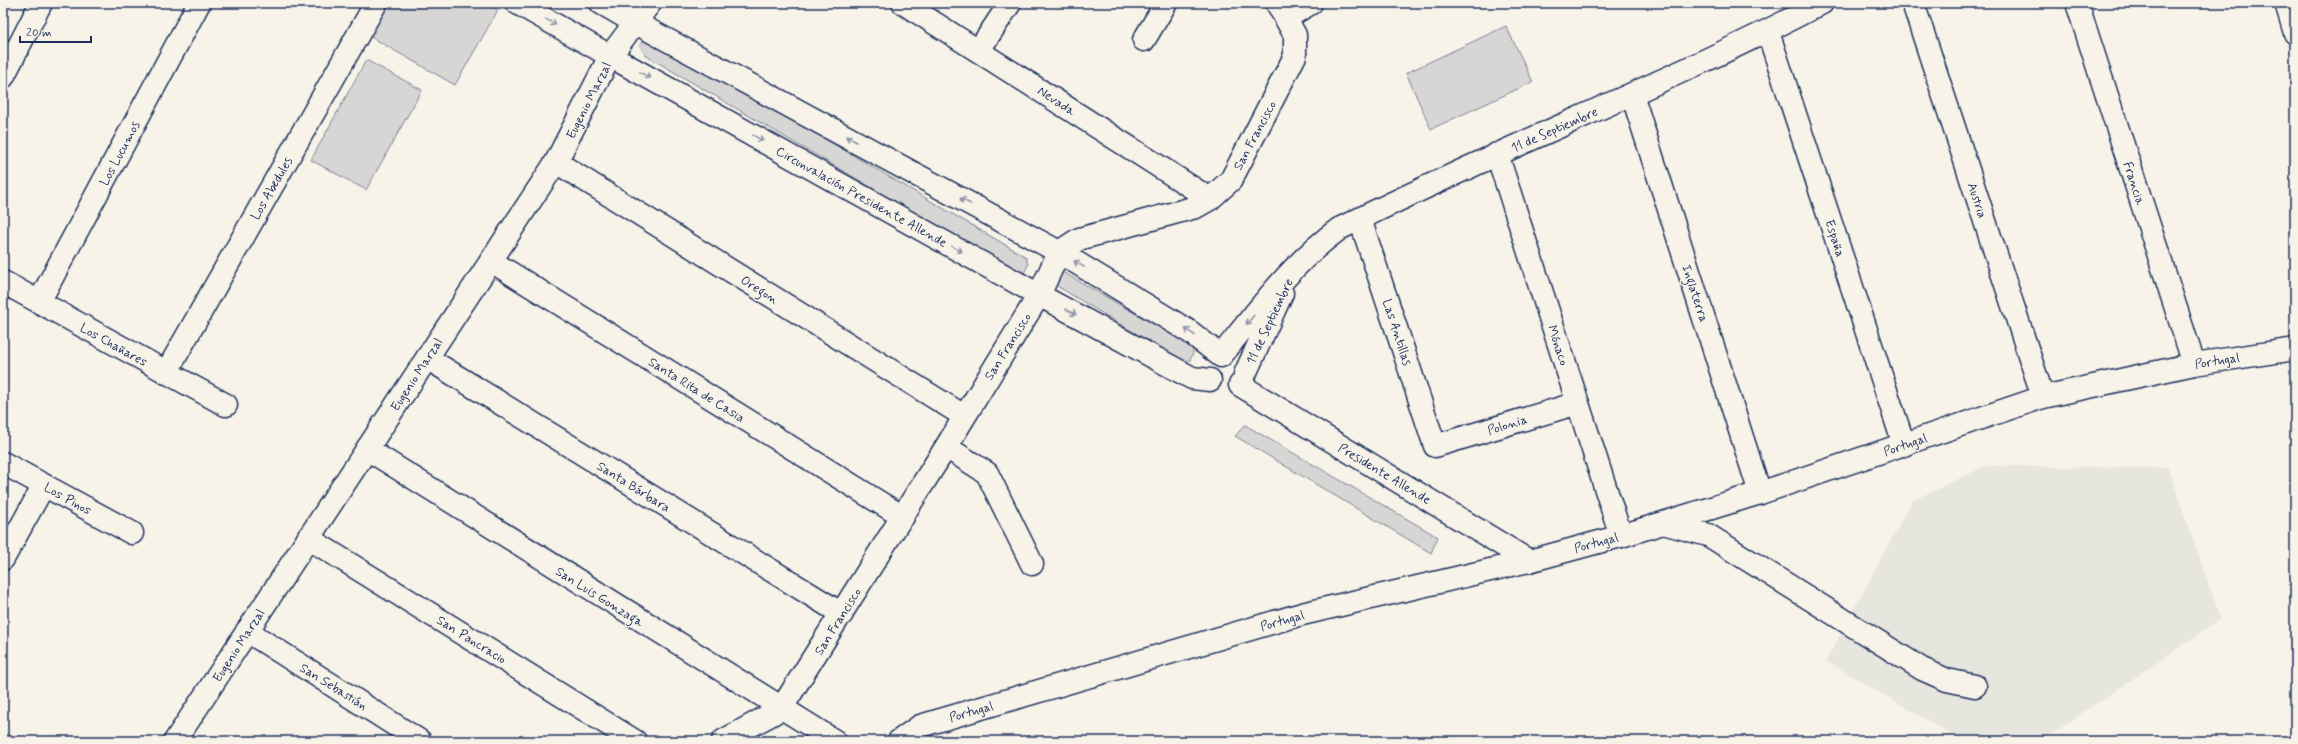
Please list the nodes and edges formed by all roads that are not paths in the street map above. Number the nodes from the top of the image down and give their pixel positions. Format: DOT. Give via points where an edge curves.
graph roads {
  1 [pos="41,3"];
  2 [pos="199,3"];
  3 [pos="376,3"];
  4 [pos="516,3"];
  5 [pos="601,3"];
  6 [pos="650,3"];
  7 [pos="903,3"];
  8 [pos="1010,3"];
  9 [pos="1166,3"];
  10 [pos="1311,3"];
  11 [pos="1822,3"];
  12 [pos="1913,3"];
  13 [pos="2077,3"];
  14 [pos="2286,3"];
  15 [pos="1282,11"];
  16 [pos="634,22"];
  17 [pos="1768,32"];
  18 [pos="2295,33"];
  19 [pos="1144,40"];
  20 [pos="979,50"];
  21 [pos="610,56"];
  22 [pos="3,77"];
  23 [pos="1632,94"];
  24 [pos="1497,154"];
  25 [pos="556,162"];
  26 [pos="1210,199"];
  27 [pos="1360,219"];
  28 [pos="1059,252"];
  29 [pos="491,261"];
  30 [pos="1294,268"];
  31 [pos="3,282"];
  32 [pos="1039,295"];
  33 [pos="39,302"];
  34 [pos="2295,349"];
  35 [pos="1220,356"];
  36 [pos="427,358"];
  37 [pos="2194,364"];
  38 [pos="166,373"];
  39 [pos="1242,379"];
  40 [pos="1210,380"];
  41 [pos="2043,397"];
  42 [pos="1578,403"];
  43 [pos="226,405"];
  44 [pos="964,416"];
  45 [pos="1904,445"];
  46 [pos="1435,446"];
  47 [pos="946,447"];
  48 [pos="367,449"];
  49 [pos="3,463"];
  50 [pos="44,485"];
  51 [pos="1760,493"];
  52 [pos="903,517"];
  53 [pos="1663,523"];
  54 [pos="132,533"];
  55 [pos="1621,536"];
  56 [pos="308,538"];
  57 [pos="3,559"];
  58 [pos="1529,561"];
  59 [pos="1032,564"];
  60 [pos="842,614"];
  61 [pos="247,631"];
  62 [pos="1974,686"];
  63 [pos="781,709"];
  64 [pos="180,739"];
  65 [pos="420,741"];
  66 [pos="635,741"];
  67 [pos="723,741"];
  68 [pos="834,741"];
  69 [pos="900,741"];
  1 -- 22 [label="street"];
  2 -- 33 [label="street, Los Lucumos"];
  3 -- 38 [label="street, Los Abedules"];
  4 -- 21 [label="street, Circunvalación Presidente Allende, one-way"];
  5 -- 16 [label="street"];
  6 -- 16 [label="street, Eugenio Marzal"];
  7 -- 20 [label="street, Nevada"];
  8 -- 20 [label="street"];
  9 -- 19 [label="street"];
  10 -- 15 [label="street"];
  11 -- 17 [label="street, 11 de Septiembre"];
  12 -- 41 [label="street, Austria"];
  13 -- 37 [label="street, Francia"];
  14 -- 18 [label="street"];
  15 -- 26 [label="street, San Francisco" via="1295,35 1295,56 1231,180"];
  16 -- 21 [label="street, Eugenio Marzal"];
  28 -- 16 [label="street, one-way"];
  17 -- 23 [label="street, 11 de Septiembre"];
  17 -- 45 [label="street, España"];
  20 -- 26 [label="street, Nevada"];
  21 -- 25 [label="street, Eugenio Marzal"];
  21 -- 32 [label="street, Circunvalación Presidente Allende, one-way"];
  23 -- 24 [label="street, 11 de Septiembre"];
  23 -- 51 [label="street, Inglaterra"];
  24 -- 27 [label="street, 11 de Septiembre"];
  24 -- 42 [label="street, Mónaco"];
  25 -- 29 [label="street, Eugenio Marzal"];
  25 -- 44 [label="street, Oregon"];
  26 -- 28 [label="street, San Francisco" via="1182,212 1079,239"];
  27 -- 30 [label="street, 11 de Septiembre" via="1318,244"];
  27 -- 46 [label="street, Las Antillas"];
  28 -- 32 [label="street, San Francisco"];
  35 -- 28 [label="street, one-way" via="1190,332"];
  29 -- 36 [label="street, Eugenio Marzal"];
  29 -- 52 [label="street, Santa Rita de Casia"];
  30 -- 35 [label="street, 11 de Septiembre, one-way"];
  30 -- 39 [label="street, 11 de Septiembre"];
  31 -- 33 [label="street, Los Chañares"];
  32 -- 40 [label="street, Circunvalación Presidente Allende, one-way" via="1192,378"];
  32 -- 44 [label="street, San Francisco"];
  33 -- 38 [label="street, Los Chañares"];
  34 -- 37 [label="street, Portugal"];
  35 -- 39 [label="street" via="1232,356 1242,363"];
  35 -- 40 [label="street" via="1209,369"];
  36 -- 48 [label="street, Eugenio Marzal"];
  36 -- 60 [label="street, Santa Bárbara"];
  37 -- 41 [label="street, Portugal"];
  38 -- 43 [label="street, Los Chañares"];
  39 -- 40 [label="street, Circunvalación Presidente Allende" via="1236,388 1224,390"];
  39 -- 58 [label="street, Presidente Allende"];
  41 -- 45 [label="street, Portugal"];
  42 -- 46 [label="street, Polonia"];
  42 -- 55 [label="street, Mónaco"];
  44 -- 47 [label="street, San Francisco"];
  45 -- 51 [label="street, Portugal"];
  47 -- 52 [label="street, San Francisco"];
  47 -- 59 [label="street" via="987,473"];
  48 -- 56 [label="street, Eugenio Marzal"];
  48 -- 63 [label="street, San Luis Gonzaga"];
  49 -- 50 [label="street, Los Pinos"];
  50 -- 54 [label="street, Los Pinos"];
  50 -- 57 [label="street"];
  51 -- 53 [label="street, Portugal"];
  52 -- 60 [label="street, San Francisco"];
  53 -- 55 [label="street, Portugal"];
  53 -- 62 [label="street" via="1708,535 1922,669 1947,680"];
  55 -- 58 [label="street, Portugal"];
  56 -- 61 [label="street, Eugenio Marzal"];
  56 -- 66 [label="street, San Pancracio"];
  58 -- 69 [label="street, Portugal" via="1302,614 920,726"];
  60 -- 63 [label="street, San Francisco"];
  61 -- 64 [label="street, Eugenio Marzal"];
  61 -- 65 [label="street, San Sebastián"];
  63 -- 67 [label="street, San Francisco"];
  63 -- 68 [label="street, San Luis Gonzaga"];
}
